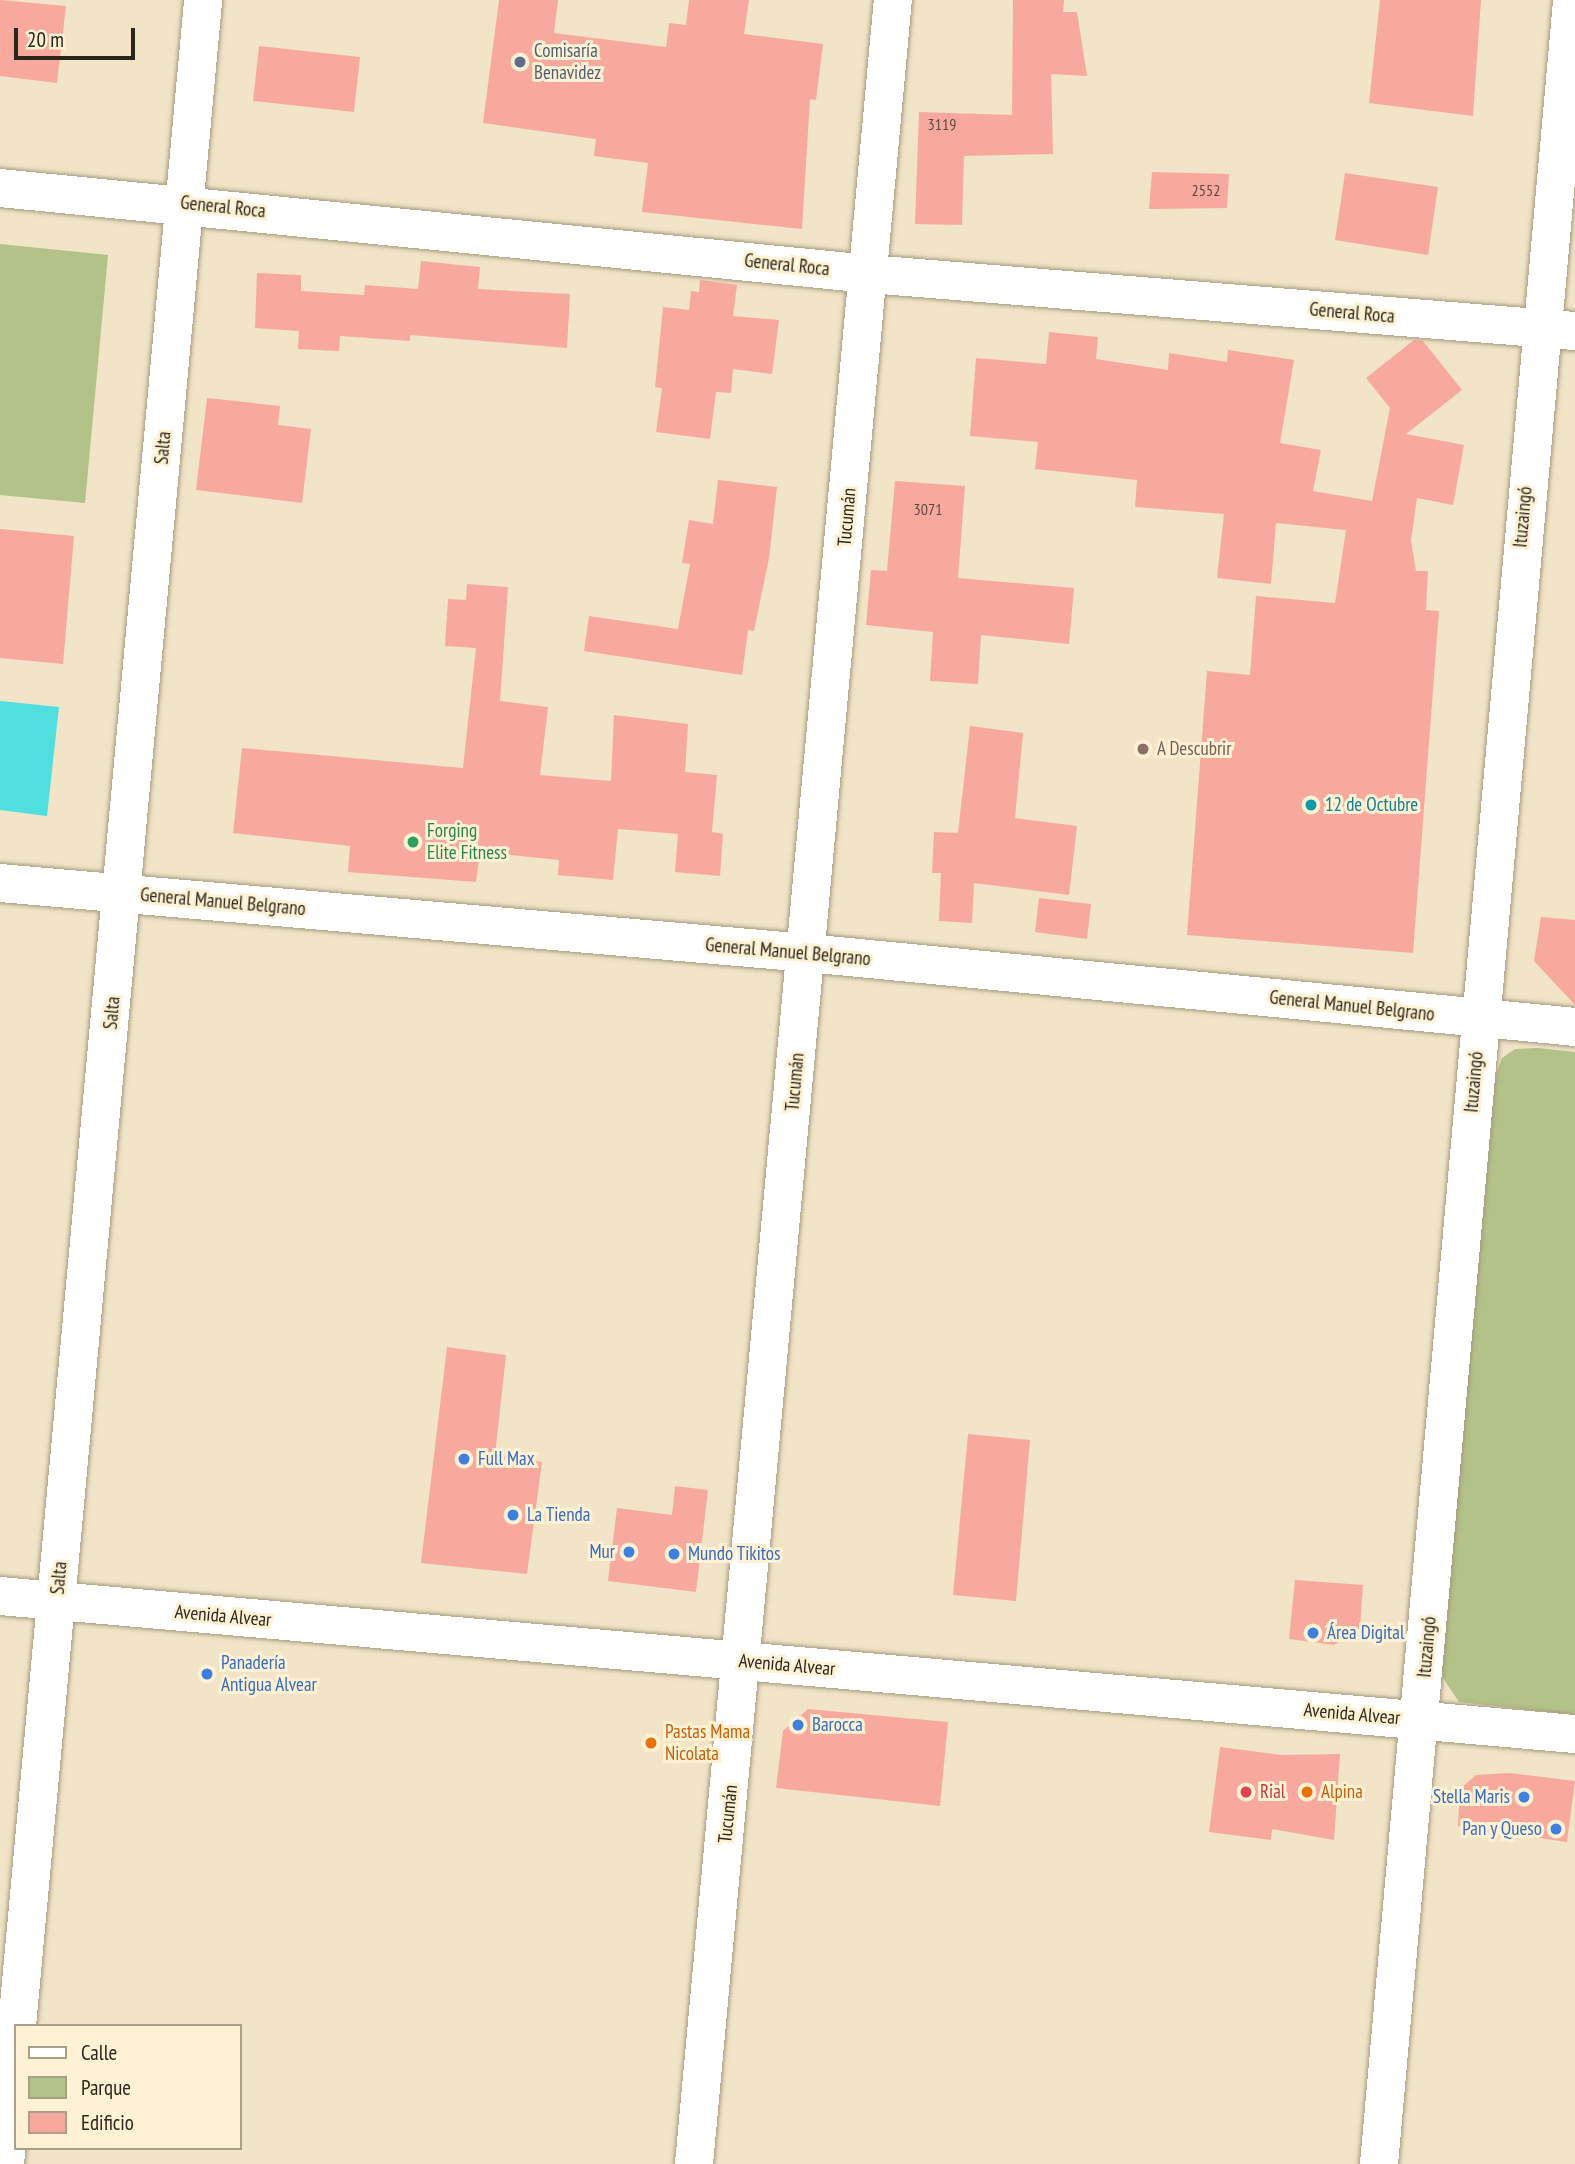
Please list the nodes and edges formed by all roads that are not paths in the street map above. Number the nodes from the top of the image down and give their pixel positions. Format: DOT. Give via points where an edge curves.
graph roads {
  1 [pos="203,0"];
  2 [pos="894,0"];
  3 [pos="1572,0"];
  4 [pos="0,188"];
  5 [pos="185,203"];
  6 [pos="869,274"];
  7 [pos="1557,330"];
  8 [pos="0,883"];
  9 [pos="124,894"];
  10 [pos="807,953"];
  11 [pos="1479,1018"];
  12 [pos="1575,1027"];
  13 [pos="0,1596"];
  14 [pos="57,1601"];
  15 [pos="743,1662"];
  16 [pos="1421,1719"];
  17 [pos="1575,1734"];
  18 [pos="18,2024"];
  19 [pos="14,2066"];
  20 [pos="5,2164"];
  21 [pos="694,2164"];
  22 [pos="1379,2164"];
  1 -- 5 [label="street, Salta"];
  2 -- 6 [label="street, Tucumán"];
  3 -- 7 [label="street, Ituzaingó"];
  4 -- 5 [label="street, General Roca"];
  5 -- 6 [label="street, General Roca"];
  5 -- 9 [label="street, Salta"];
  6 -- 7 [label="street, General Roca"];
  6 -- 10 [label="street, Tucumán"];
  7 -- 11 [label="street, Ituzaingó"];
  8 -- 9 [label="street, General Manuel Belgrano"];
  9 -- 10 [label="street, General Manuel Belgrano"];
  9 -- 14 [label="street, Salta"];
  10 -- 11 [label="street, General Manuel Belgrano"];
  10 -- 15 [label="street, Tucumán"];
  11 -- 12 [label="street, General Manuel Belgrano"];
  11 -- 16 [label="street, Ituzaingó"];
  13 -- 14 [label="street, Avenida Alvear"];
  14 -- 15 [label="street, Avenida Alvear"];
  14 -- 18 [label="street, Salta"];
  15 -- 16 [label="street, Avenida Alvear"];
  15 -- 21 [label="street, Tucumán"];
  16 -- 17 [label="street, Avenida Alvear"];
  16 -- 22 [label="street, Ituzaingó"];
  19 -- 20 [label="street"];
}
